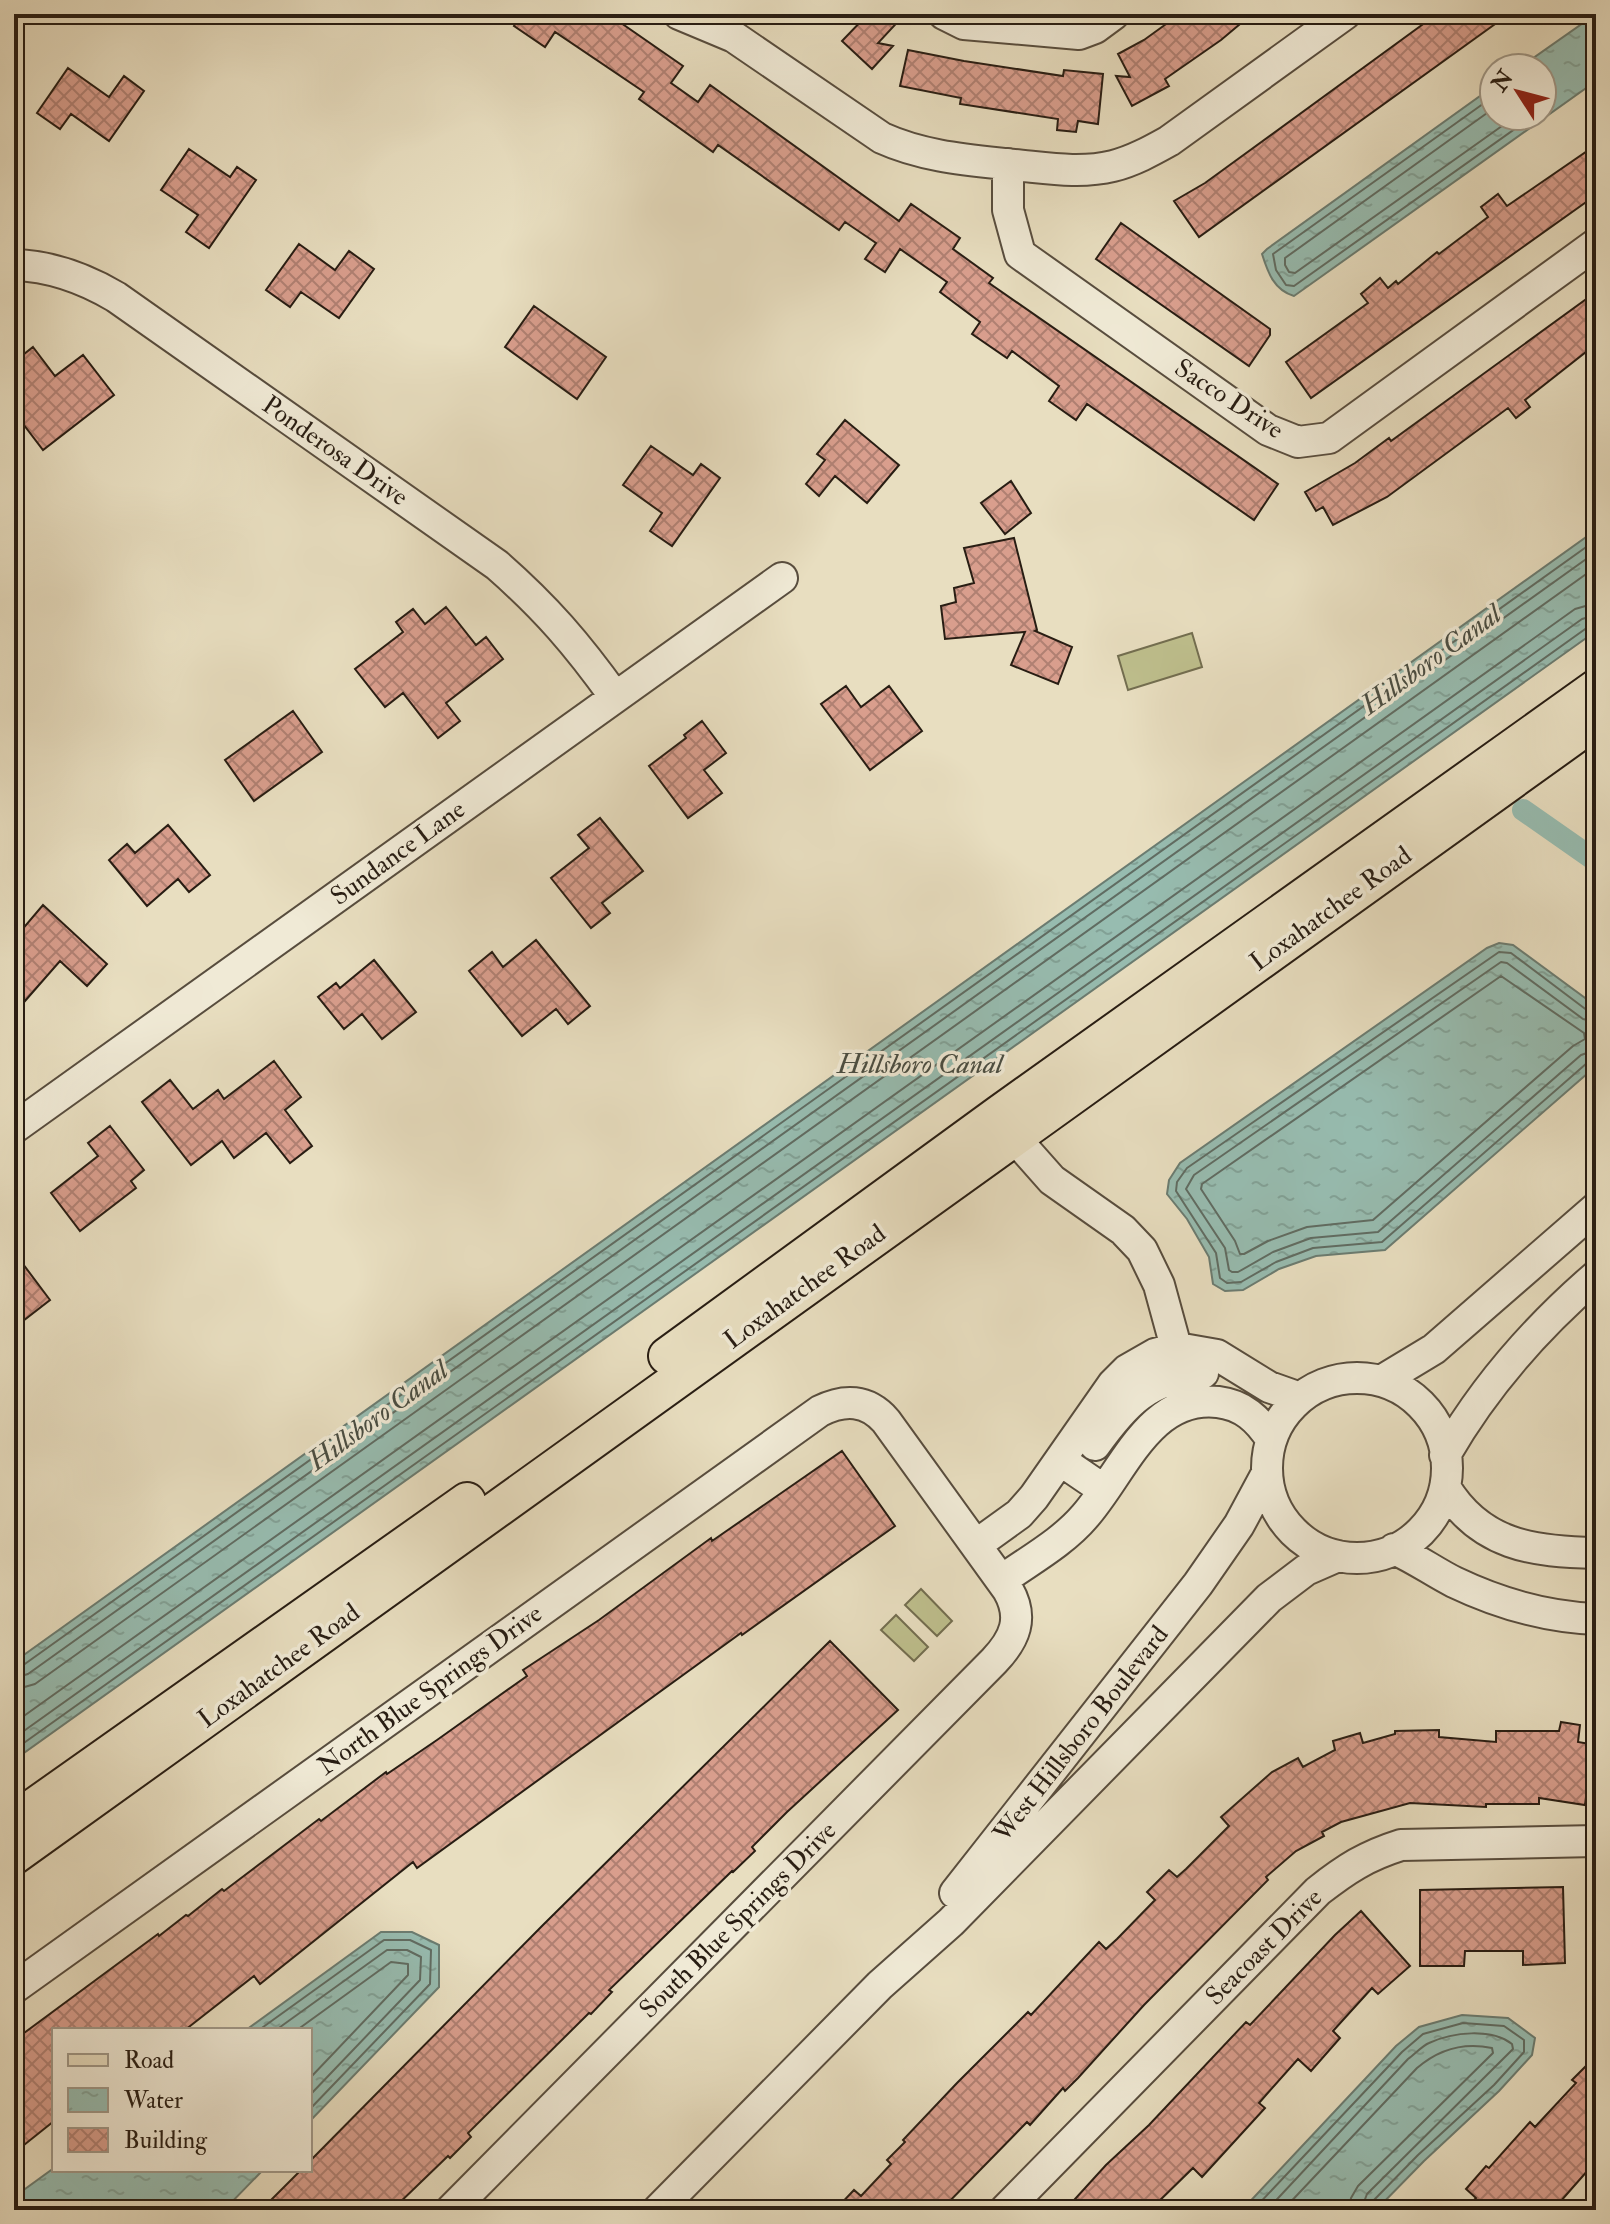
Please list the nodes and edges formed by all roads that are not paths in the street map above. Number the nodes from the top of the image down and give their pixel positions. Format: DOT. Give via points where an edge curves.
graph roads {
  1 [pos="679,14"];
  2 [pos="944,14"];
  3 [pos="1114,14"];
  4 [pos="1345,14"];
  5 [pos="1008,164"];
  6 [pos="1596,244"];
  7 [pos="14,265"];
  8 [pos="782,578"];
  9 [pos="1596,688"];
  10 [pos="615,697"];
  11 [pos="1596,720"];
  12 [pos="14,1128"];
  13 [pos="1013,1136"];
  14 [pos="1596,1208"];
  15 [pos="1596,1276"];
  16 [pos="1184,1375"];
  17 [pos="1381,1381"];
  18 [pos="1300,1398"];
  19 [pos="1271,1439"];
  20 [pos="1445,1455"];
  21 [pos="1068,1466"];
  22 [pos="1267,1473"];
  23 [pos="1445,1487"];
  24 [pos="1104,1490"];
  25 [pos="976,1545"];
  26 [pos="1394,1549"];
  27 [pos="1596,1553"];
  28 [pos="1338,1556"];
  29 [pos="1002,1580"];
  30 [pos="1596,1619"];
  31 [pos="14,1821"];
  32 [pos="1596,1841"];
  33 [pos="14,1856"];
  34 [pos="880,1985"];
  35 [pos="14,1988"];
  36 [pos="451,2210"];
  37 [pos="658,2210"];
  38 [pos="1005,2210"];
  1 -- 5 [label="street" via="734,37 882,138 940,157"];
  2 -- 3 [label="street" via="964,24 1079,34"];
  4 -- 5 [label="street" via="1139,158 1087,170"];
  5 -- 6 [label="street, Sacco Drive" via="1008,210 1020,254 1268,430 1298,442 1329,438"];
  7 -- 10 [label="street, Ponderosa Drive" via="62,271 116,297 497,565 572,638"];
  8 -- 10 [label="street, Sundance Lane"];
  9 -- 31 [label="main road, Loxahatchee Road"];
  10 -- 12 [label="street, Sundance Lane"];
  11 -- 13 [label="main road, Loxahatchee Road"];
  13 -- 16 [label="street" via="1052,1180 1115,1223 1142,1250 1155,1274"];
  13 -- 33 [label="main road, Loxahatchee Road"];
  14 -- 17 [label="street" via="1434,1349"];
  15 -- 20 [label="street" via="1515,1357"];
  16 -- 18 [label="street" via="1217,1355 1281,1393"];
  16 -- 19 [label="street" via="1215,1401 1256,1418"];
  16 -- 21 [label="street" via="1146,1358 1119,1377"];
  16 -- 24 [label="street" via="1167,1413 1149,1428"];
  17 -- 18 [label="street" via="1339,1379"];
  17 -- 20 [label="street" via="1419,1403 1436,1427"];
  18 -- 19 [label="street"];
  19 -- 22 [label="street"];
  20 -- 23 [label="street"];
  21 -- 24 [label="street"];
  21 -- 25 [label="street" via="1019,1514"];
  22 -- 28 [label="street" via="1272,1497 1288,1525 1305,1542"];
  22 -- 34 [label="street, West Hillsboro Boulevard" via="1198,1584"];
  23 -- 26 [label="street" via="1428,1524 1409,1543"];
  23 -- 27 [label="street" via="1470,1521 1499,1537 1545,1550"];
  24 -- 29 [label="street" via="1071,1530"];
  25 -- 29 [label="street"];
  25 -- 35 [label="street, North Blue Springs Drive" via="871,1408 851,1402 820,1411"];
  26 -- 28 [label="street" via="1380,1555"];
  26 -- 30 [label="street" via="1451,1581 1510,1605"];
  28 -- 34 [label="street, West Hillsboro Boulevard" via="1306,1570 1269,1598 951,1922"];
  29 -- 36 [label="street, South Blue Springs Drive" via="1013,1599 1017,1626 1002,1653"];
  32 -- 38 [label="street, Seacoast Drive" via="1401,1845 1347,1867"];
  34 -- 37 [label="street, West Hillsboro Boulevard"];
}
